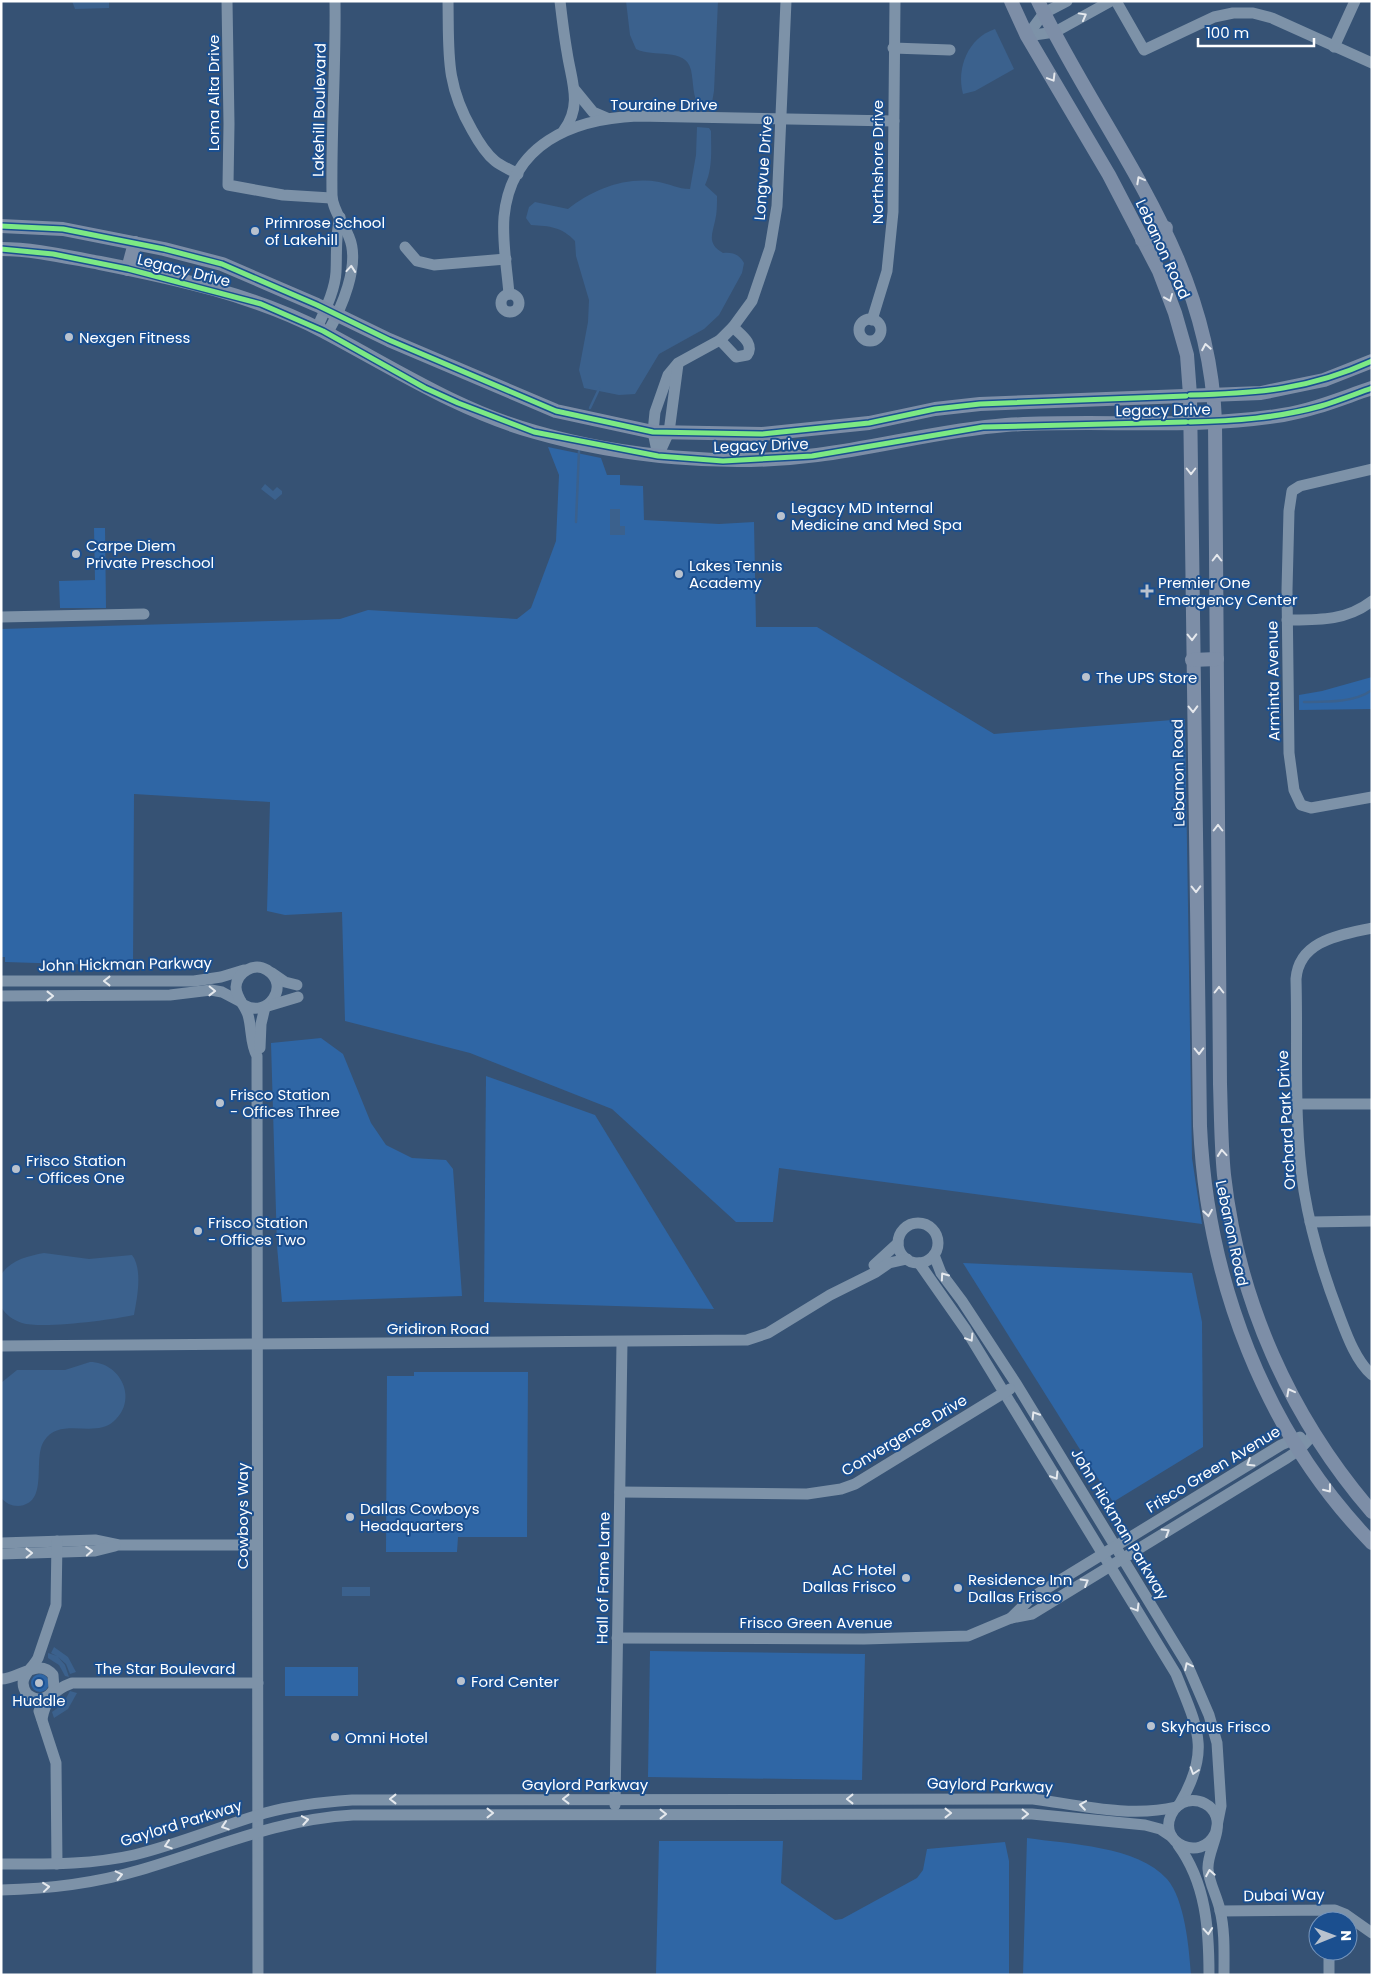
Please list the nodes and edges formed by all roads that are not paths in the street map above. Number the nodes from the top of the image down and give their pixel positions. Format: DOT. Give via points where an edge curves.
graph roads {
  1 [pos="227,1"];
  2 [pos="335,1"];
  3 [pos="448,1"];
  4 [pos="560,1"];
  5 [pos="786,1"];
  6 [pos="894,1"];
  7 [pos="1011,1"];
  8 [pos="1067,1"];
  9 [pos="1110,1"];
  10 [pos="1116,1"];
  11 [pos="1231,1"];
  12 [pos="1355,1"];
  13 [pos="1041,7"];
  14 [pos="1233,13"];
  15 [pos="1055,32"];
  16 [pos="1027,36"];
  17 [pos="1334,47"];
  18 [pos="893,48"];
  19 [pos="950,50"];
  20 [pos="1372,63"];
  21 [pos="575,90"];
  22 [pos="608,118"];
  23 [pos="782,119"];
  24 [pos="894,121"];
  25 [pos="564,130"];
  26 [pos="518,174"];
  27 [pos="331,198"];
  28 [pos="1,226"];
  29 [pos="1166,228"];
  30 [pos="1142,240"];
  31 [pos="135,243"];
  32 [pos="405,247"];
  33 [pos="1,249"];
  34 [pos="506,259"];
  35 [pos="128,269"];
  36 [pos="509,294"];
  37 [pos="332,312"];
  38 [pos="872,320"];
  39 [pos="733,327"];
  40 [pos="322,331"];
  41 [pos="720,340"];
  42 [pos="1372,361"];
  43 [pos="678,363"];
  44 [pos="1372,388"];
  45 [pos="1214,395"];
  46 [pos="1190,396"];
  47 [pos="980,404"];
  48 [pos="1215,421"];
  49 [pos="1190,422"];
  50 [pos="983,427"];
  51 [pos="653,432"];
  52 [pos="670,432"];
  53 [pos="658,456"];
  54 [pos="1372,469"];
  55 [pos="1372,601"];
  56 [pos="144,614"];
  57 [pos="1,617"];
  58 [pos="1287,620"];
  59 [pos="1192,660"];
  60 [pos="1217,660"];
  61 [pos="1372,797"];
  62 [pos="1372,928"];
  63 [pos="248,969"];
  64 [pos="268,971"];
  65 [pos="1,981"];
  66 [pos="155,981"];
  67 [pos="297,985"];
  68 [pos="156,995"];
  69 [pos="1,996"];
  70 [pos="298,997"];
  71 [pos="244,1004"];
  72 [pos="266,1006"];
  73 [pos="257,1056"];
  74 [pos="1298,1104"];
  75 [pos="1372,1104"];
  76 [pos="1310,1222"];
  77 [pos="1372,1222"];
  78 [pos="898,1243"];
  79 [pos="934,1255"];
  80 [pos="906,1259"];
  81 [pos="919,1263"];
  82 [pos="858,1280"];
  83 [pos="622,1342"];
  84 [pos="257,1344"];
  85 [pos="1,1346"];
  86 [pos="1372,1375"];
  87 [pos="1017,1385"];
  88 [pos="1004,1392"];
  89 [pos="1314,1434"];
  90 [pos="1296,1444"];
  91 [pos="620,1492"];
  92 [pos="1372,1512"];
  93 [pos="1,1543"];
  94 [pos="1372,1543"];
  95 [pos="257,1545"];
  96 [pos="1116,1545"];
  97 [pos="57,1547"];
  98 [pos="1,1554"];
  99 [pos="1103,1554"];
  100 [pos="1124,1558"];
  101 [pos="1110,1566"];
  102 [pos="1011,1618"];
  103 [pos="617,1638"];
  104 [pos="42,1648"];
  105 [pos="28,1671"];
  106 [pos="51,1672"];
  107 [pos="4,1682"];
  108 [pos="72,1683"];
  109 [pos="258,1683"];
  110 [pos="51,1694"];
  111 [pos="29,1696"];
  112 [pos="42,1719"];
  113 [pos="899,1798"];
  114 [pos="372,1799"];
  115 [pos="442,1799"];
  116 [pos="614,1799"];
  117 [pos="1055,1802"];
  118 [pos="1178,1806"];
  119 [pos="899,1813"];
  120 [pos="441,1814"];
  121 [pos="614,1814"];
  122 [pos="258,1816"];
  123 [pos="334,1816"];
  124 [pos="1054,1816"];
  125 [pos="258,1831"];
  126 [pos="1216,1833"];
  127 [pos="1174,1840"];
  128 [pos="143,1852"];
  129 [pos="1,1864"];
  130 [pos="57,1864"];
  131 [pos="148,1867"];
  132 [pos="1,1890"];
  133 [pos="1220,1911"];
  134 [pos="1308,1914"];
  135 [pos="1358,1923"];
  136 [pos="1372,1933"];
  137 [pos="1329,1961"];
  138 [pos="258,1975"];
  139 [pos="1209,1975"];
  140 [pos="1224,1975"];
  141 [pos="1329,1975"];
  1 -- 27 [label="street, Loma Alta Drive" via="228,185 283,195"];
  2 -- 27 [label="street, Lakehill Boulevard"];
  3 -- 26 [label="street" via="450,73 462,113 495,161"];
  4 -- 21 [label="street"];
  5 -- 23 [label="street, Longvue Drive"];
  6 -- 18 [label="street, Northshore Drive"];
  7 -- 16 [label="main road, Lebanon Road"];
  8 -- 13 [label="street"];
  15 -- 9 [label="street, one-way"];
  10 -- 14 [label="street" via="1144,50 1214,17"];
  11 -- 14 [label="street"];
  12 -- 17 [label="street"];
  13 -- 15 [label="main road, Lebanon Road"];
  13 -- 16 [label="street"];
  14 -- 17 [label="street" via="1262,15"];
  15 -- 16 [label="street"];
  29 -- 15 [label="main road, Lebanon Road, one-way"];
  16 -- 30 [label="main road, Lebanon Road, one-way" via="1109,175"];
  17 -- 20 [label="street"];
  18 -- 19 [label="street"];
  18 -- 24 [label="street, Northshore Drive"];
  21 -- 22 [label="street" via="593,112"];
  21 -- 25 [label="street" via="571,120"];
  22 -- 23 [label="street, Touraine Drive"];
  22 -- 25 [label="street, Touraine Drive"];
  23 -- 24 [label="street, Touraine Drive"];
  23 -- 39 [label="street, Longvue Drive" via="777,206 770,248 752,301"];
  24 -- 38 [label="street, Northshore Drive" via="893,212 887,271"];
  25 -- 26 [label="street, Touraine Drive" via="536,150"];
  26 -- 34 [label="street, Touraine Drive" via="510,190 505,213"];
  27 -- 37 [label="street, Lakehill Boulevard" via="340,217 335,238"];
  28 -- 31 [label="main road, Legacy Drive" via="63,229"];
  29 -- 30 [label="main road"];
  45 -- 29 [label="main road, Lebanon Road, one-way" via="1205,336"];
  30 -- 46 [label="main road, Lebanon Road, one-way" via="1175,313 1186,355"];
  31 -- 35 [label="main road"];
  31 -- 37 [label="main road, Legacy Drive" via="222,264"];
  32 -- 34 [label="street" via="417,261 434,265"];
  33 -- 35 [label="main road, Legacy Drive" via="53,254"];
  34 -- 36 [label="street, Touraine Drive"];
  35 -- 40 [label="main road, Legacy Drive" via="261,304"];
  37 -- 40 [label="street, Lakehill Boulevard"];
  37 -- 51 [label="main road, Legacy Drive" via="389,340 556,411"];
  39 -- 41 [label="street, Longvue Drive"];
  39 -- 41 [label="street" via="749,345 746,355 736,356"];
  40 -- 53 [label="main road, Legacy Drive" via="433,392 534,432"];
  41 -- 43 [label="street, Longvue Drive"];
  42 -- 45 [label="main road, Legacy Drive" via="1324,380 1294,387 1261,393"];
  43 -- 51 [label="street, Longvue Drive" via="668,375 661,392"];
  43 -- 52 [label="street"];
  44 -- 48 [label="main road, Legacy Drive" via="1322,406 1284,415"];
  45 -- 46 [label="main road, Legacy Drive"];
  45 -- 48 [label="main road, Lebanon Road"];
  46 -- 47 [label="main road, Legacy Drive"];
  46 -- 49 [label="main road, Lebanon Road"];
  47 -- 50 [label="main road"];
  47 -- 52 [label="main road, Legacy Drive" via="935,409 869,423 762,434"];
  48 -- 49 [label="main road, Legacy Drive"];
  60 -- 48 [label="main road, Lebanon Road, one-way"];
  49 -- 50 [label="main road, Legacy Drive"];
  49 -- 59 [label="main road, Lebanon Road, one-way"];
  50 -- 53 [label="main road, Legacy Drive" via="812,456 724,461"];
  51 -- 52 [label="main road, Legacy Drive"];
  51 -- 53 [label="street, Longvue Drive"];
  52 -- 53 [label="street"];
  54 -- 58 [label="street, Arminta Avenue" via="1300,486 1292,491"];
  55 -- 58 [label="street" via="1334,619"];
  56 -- 57 [label="street"];
  58 -- 61 [label="street, Arminta Avenue" via="1289,752 1296,796 1305,807"];
  59 -- 60 [label="main road"];
  59 -- 90 [label="main road, Lebanon Road, one-way" via="1203,1175 1209,1219 1237,1321 1273,1406"];
  89 -- 60 [label="main road, Lebanon Road, one-way" via="1275,1361 1252,1302 1224,1176 1220,1084"];
  62 -- 74 [label="street, Orchard Park Drive" via="1319,943 1306,953 1297,968"];
  63 -- 64 [label="street" via="259,967"];
  63 -- 66 [label="street, John Hickman Parkway" via="207,980"];
  63 -- 71 [label="street" via="236,987"];
  64 -- 67 [label="street" via="285,982"];
  64 -- 72 [label="street" via="275,979 277,989 274,999"];
  66 -- 65 [label="street, John Hickman Parkway, one-way"];
  66 -- 68 [label="street"];
  69 -- 68 [label="street, John Hickman Parkway, one-way"];
  68 -- 71 [label="street, John Hickman Parkway, one-way" via="211,990"];
  70 -- 72 [label="street"];
  71 -- 72 [label="street" via="254,1008"];
  71 -- 73 [label="street, Cowboys Way"];
  72 -- 73 [label="street, Cowboys Way" via="260,1024"];
  73 -- 84 [label="street, Cowboys Way"];
  74 -- 75 [label="street"];
  74 -- 76 [label="street, Orchard Park Drive" via="1300,1164"];
  76 -- 77 [label="street"];
  76 -- 86 [label="street, Orchard Park Drive" via="1325,1277 1343,1324 1365,1369"];
  78 -- 79 [label="street" via="907,1226 925,1224 937,1238"];
  78 -- 80 [label="street"];
  78 -- 82 [label="street, Gridiron Road"];
  79 -- 81 [label="street"];
  87 -- 79 [label="street, John Hickman Parkway, one-way" via="941,1273"];
  80 -- 81 [label="street"];
  80 -- 82 [label="street, Gridiron Road" via="889,1263"];
  81 -- 88 [label="street, John Hickman Parkway, one-way"];
  82 -- 83 [label="street, Gridiron Road" via="768,1334 747,1340"];
  83 -- 84 [label="street, Gridiron Road"];
  83 -- 91 [label="street, Hall of Fame Lane"];
  84 -- 85 [label="street, Gridiron Road"];
  84 -- 95 [label="street, Cowboys Way"];
  87 -- 88 [label="street, Convergence Drive"];
  96 -- 87 [label="street, John Hickman Parkway, one-way"];
  88 -- 91 [label="street, Convergence Drive" via="855,1484 841,1489 808,1494"];
  88 -- 99 [label="street, John Hickman Parkway, one-way"];
  89 -- 90 [label="street, Frisco Green Avenue"];
  89 -- 92 [label="main road, Lebanon Road" via="1344,1479"];
  90 -- 94 [label="main road, Lebanon Road, one-way"];
  90 -- 96 [label="street, Frisco Green Avenue, one-way"];
  100 -- 90 [label="street, Frisco Green Avenue, one-way"];
  91 -- 103 [label="street, Hall of Fame Lane"];
  93 -- 97 [label="street"];
  95 -- 97 [label="street" via="119,1545 95,1540"];
  95 -- 109 [label="street, Cowboys Way"];
  96 -- 99 [label="street, Frisco Green Avenue"];
  96 -- 100 [label="street, John Hickman Parkway"];
  98 -- 97 [label="street, one-way"];
  97 -- 104 [label="street" via="56,1605"];
  99 -- 101 [label="street, John Hickman Parkway"];
  99 -- 102 [label="street, Frisco Green Avenue" via="1031,1598"];
  100 -- 101 [label="street, Frisco Green Avenue"];
  126 -- 100 [label="street, John Hickman Parkway, one-way" via="1221,1787 1217,1743 1209,1715 1188,1664"];
  102 -- 101 [label="street, Frisco Green Avenue, one-way" via="1032,1614"];
  101 -- 118 [label="street, John Hickman Parkway, one-way" via="1176,1674 1196,1725 1199,1746 1196,1766"];
  102 -- 103 [label="street, Frisco Green Avenue" via="968,1636"];
  103 -- 116 [label="street, Hall of Fame Lane"];
  104 -- 105 [label="street"];
  104 -- 106 [label="street"];
  105 -- 106 [label="street" via="39,1667"];
  105 -- 107 [label="street"];
  105 -- 111 [label="street" via="23,1684"];
  106 -- 108 [label="street, The Star Boulevard"];
  106 -- 110 [label="street" via="55,1683"];
  107 -- 111 [label="street"];
  108 -- 109 [label="street, The Star Boulevard"];
  108 -- 110 [label="street, The Star Boulevard"];
  109 -- 122 [label="street, Cowboys Way"];
  110 -- 111 [label="street" via="42,1699"];
  110 -- 112 [label="street"];
  111 -- 112 [label="street"];
  112 -- 130 [label="street" via="56,1762"];
  113 -- 116 [label="street, Gaylord Parkway, one-way"];
  113 -- 117 [label="street, Gaylord Parkway"];
  113 -- 119 [label="street"];
  115 -- 114 [label="street, Gaylord Parkway, one-way"];
  114 -- 122 [label="street, Gaylord Parkway" via="317,1803"];
  114 -- 123 [label="street" via="368,1805 340,1809"];
  116 -- 115 [label="street, Gaylord Parkway, one-way"];
  115 -- 120 [label="street"];
  116 -- 121 [label="street, Hall of Fame Lane"];
  118 -- 117 [label="street, Gaylord Parkway, one-way" via="1164,1810 1125,1811"];
  117 -- 124 [label="street"];
  118 -- 126 [label="street" via="1192,1800 1205,1804 1215,1814"];
  118 -- 127 [label="street" via="1169,1820"];
  121 -- 119 [label="street, Gaylord Parkway, one-way"];
  119 -- 124 [label="street, Gaylord Parkway, one-way"];
  120 -- 121 [label="street, Gaylord Parkway, one-way"];
  120 -- 123 [label="street, Gaylord Parkway"];
  122 -- 125 [label="street, Cowboys Way"];
  122 -- 128 [label="street, Gaylord Parkway, one-way"];
  125 -- 123 [label="street, Gaylord Parkway, one-way"];
  124 -- 127 [label="street, Gaylord Parkway" via="1145,1825"];
  125 -- 131 [label="street, Gaylord Parkway"];
  125 -- 138 [label="street, Cowboys Way"];
  126 -- 127 [label="street" via="1198,1849 1188,1849"];
  133 -- 126 [label="street, John Hickman Parkway, one-way" via="1208,1868"];
  127 -- 139 [label="street, one-way" via="1193,1871 1204,1904"];
  128 -- 130 [label="street, Gaylord Parkway" via="100,1861"];
  128 -- 131 [label="street"];
  129 -- 130 [label="street, Gaylord Parkway"];
  132 -- 131 [label="street, Gaylord Parkway, one-way" via="60,1885"];
  133 -- 134 [label="street, Dubai Way"];
  133 -- 140 [label="street, John Hickman Parkway"];
  135 -- 136 [label="street, Dubai Way"];
  137 -- 141 [label="street"];
}
